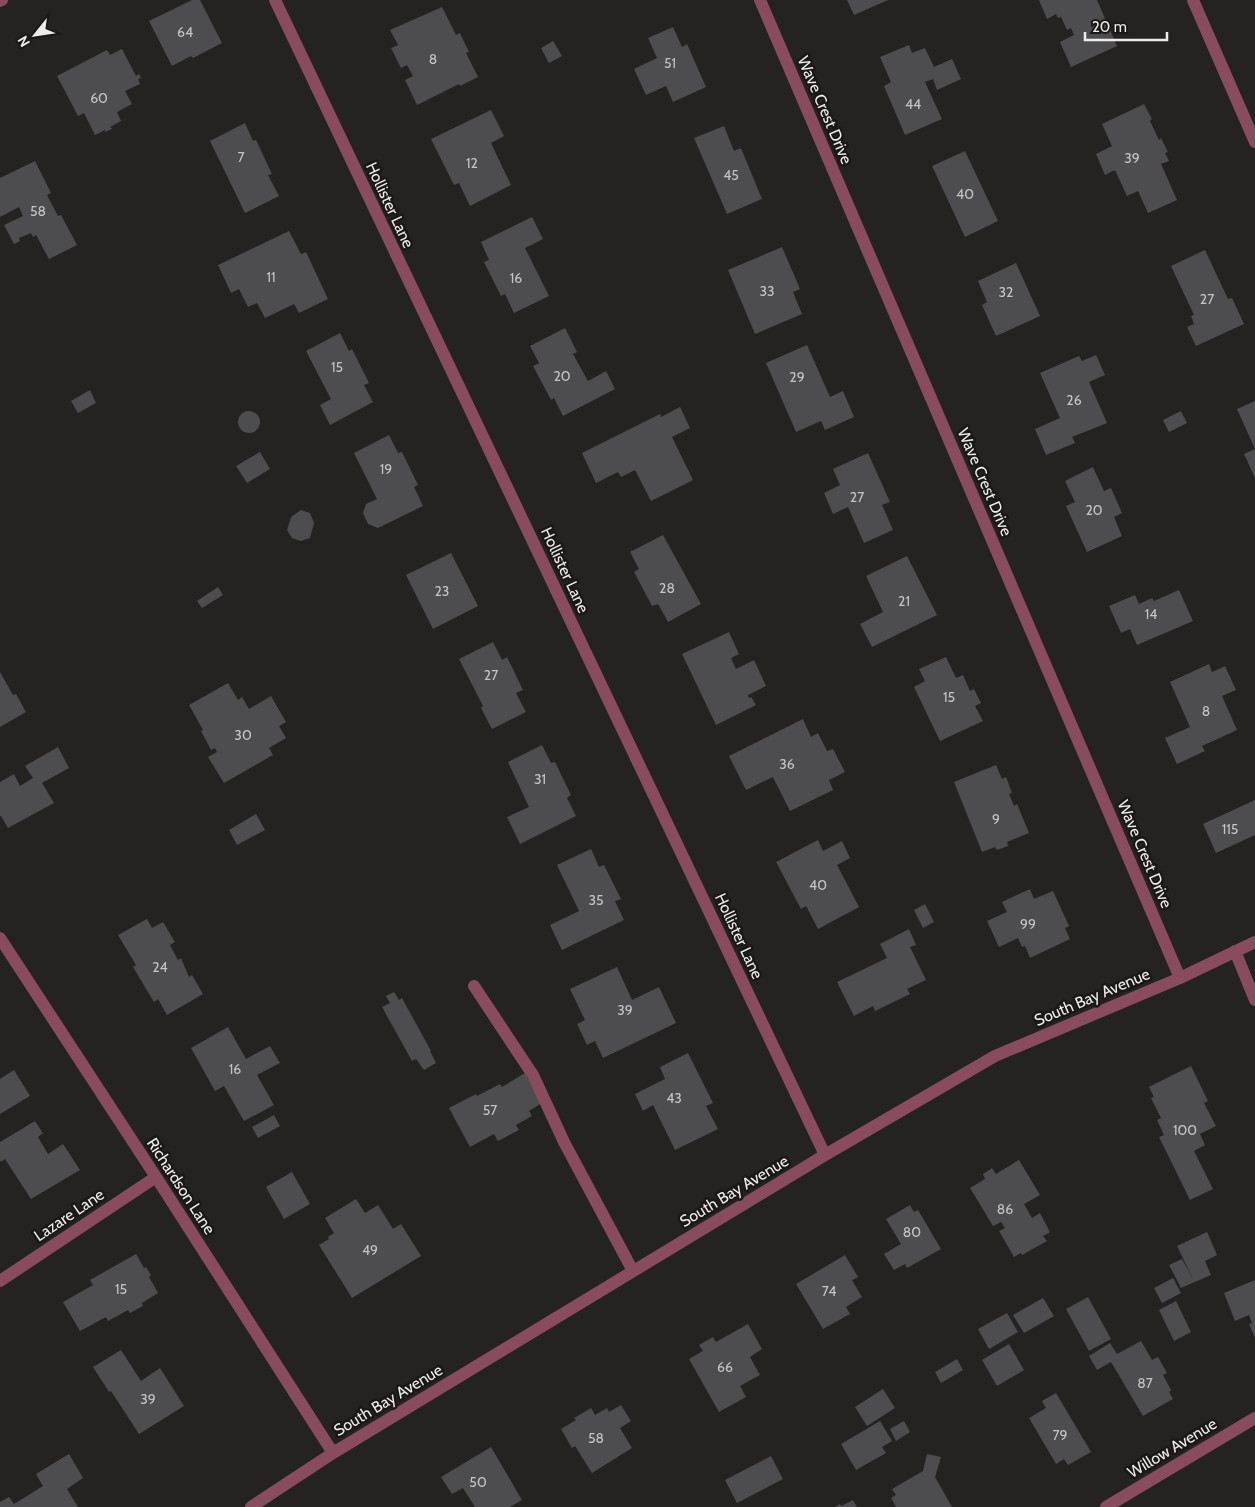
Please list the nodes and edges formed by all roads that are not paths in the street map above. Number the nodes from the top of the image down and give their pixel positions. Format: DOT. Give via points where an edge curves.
graph roads {
  1 [pos="275,0"];
  2 [pos="760,0"];
  3 [pos="1193,0"];
  4 [pos="1255,142"];
  5 [pos="0,938"];
  6 [pos="1255,942"];
  7 [pos="1235,951"];
  8 [pos="1180,978"];
  9 [pos="474,986"];
  10 [pos="1255,1000"];
  11 [pos="825,1154"];
  12 [pos="156,1176"];
  13 [pos="633,1271"];
  14 [pos="0,1281"];
  15 [pos="1255,1418"];
  16 [pos="332,1453"];
  17 [pos="251,1507"];
  18 [pos="1106,1507"];
  1 -- 11 [label="street, Hollister Lane"];
  2 -- 8 [label="street, Wave Crest Drive"];
  3 -- 4 [label="street"];
  5 -- 12 [label="street, Richardson Lane"];
  6 -- 7 [label="street, South Bay Avenue"];
  7 -- 8 [label="street, South Bay Avenue"];
  7 -- 10 [label="street"];
  8 -- 11 [label="street, South Bay Avenue" via="995,1056"];
  9 -- 13 [label="street" via="533,1075 564,1142"];
  11 -- 13 [label="street, South Bay Avenue"];
  12 -- 14 [label="street, Lazare Lane"];
  12 -- 16 [label="street, Richardson Lane"];
  13 -- 16 [label="street, South Bay Avenue"];
  15 -- 18 [label="street, Willow Avenue"];
  16 -- 17 [label="street, South Bay Avenue"];
}
